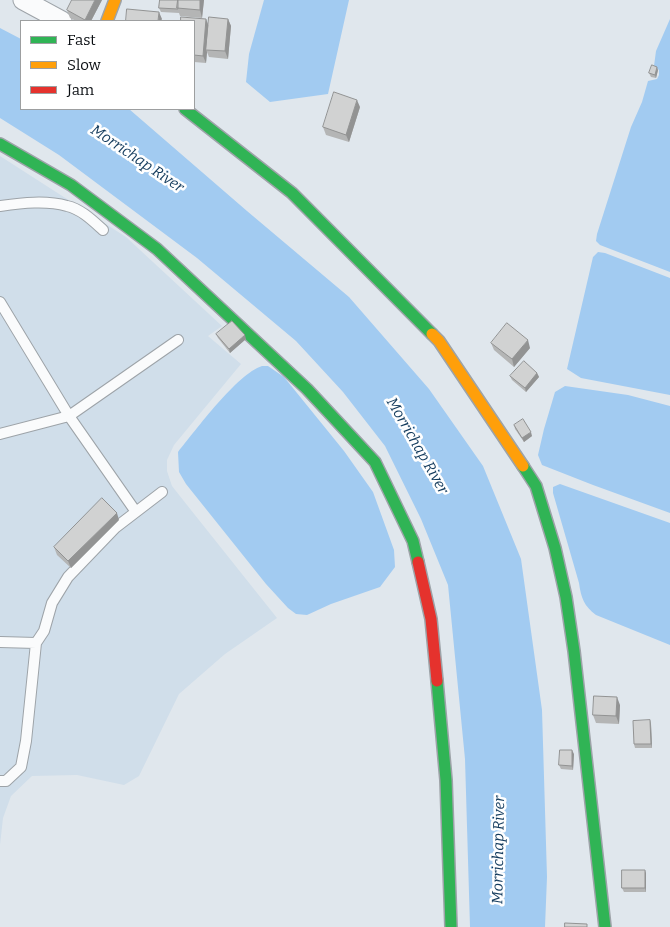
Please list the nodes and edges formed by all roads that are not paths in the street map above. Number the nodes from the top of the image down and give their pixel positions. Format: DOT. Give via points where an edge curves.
graph roads {
  1 [pos="23,0"];
  2 [pos="115,0"];
  3 [pos="60,20"];
  4 [pos="107,20"];
  5 [pos="186,110"];
  6 [pos="0,144"];
  7 [pos="0,206"];
  8 [pos="103,230"];
  9 [pos="0,302"];
  10 [pos="178,340"];
  11 [pos="69,416"];
  12 [pos="0,434"];
  13 [pos="162,492"];
  14 [pos="136,512"];
  15 [pos="0,642"];
  16 [pos="36,643"];
  17 [pos="0,781"];
  18 [pos="451,927"];
  19 [pos="605,927"];
  1 -- 3 [label="street"];
  2 -- 4 [label="street"];
  5 -- 19 [label="street" via="292,194 439,341 536,486 566,597"];
  6 -- 18 [label="street" via="71,185 157,250 307,389 375,462 413,541 431,620 446,780"];
  7 -- 8 [label="lane" via="30,202 68,206 88,216"];
  9 -- 11 [label="lane"];
  10 -- 11 [label="lane"];
  11 -- 12 [label="lane"];
  11 -- 14 [label="lane"];
  13 -- 14 [label="lane"];
  14 -- 16 [label="lane" via="115,528 68,577 52,604 44,631"];
  15 -- 16 [label="lane"];
  16 -- 17 [label="lane" via="21,767 6,781"];
}
